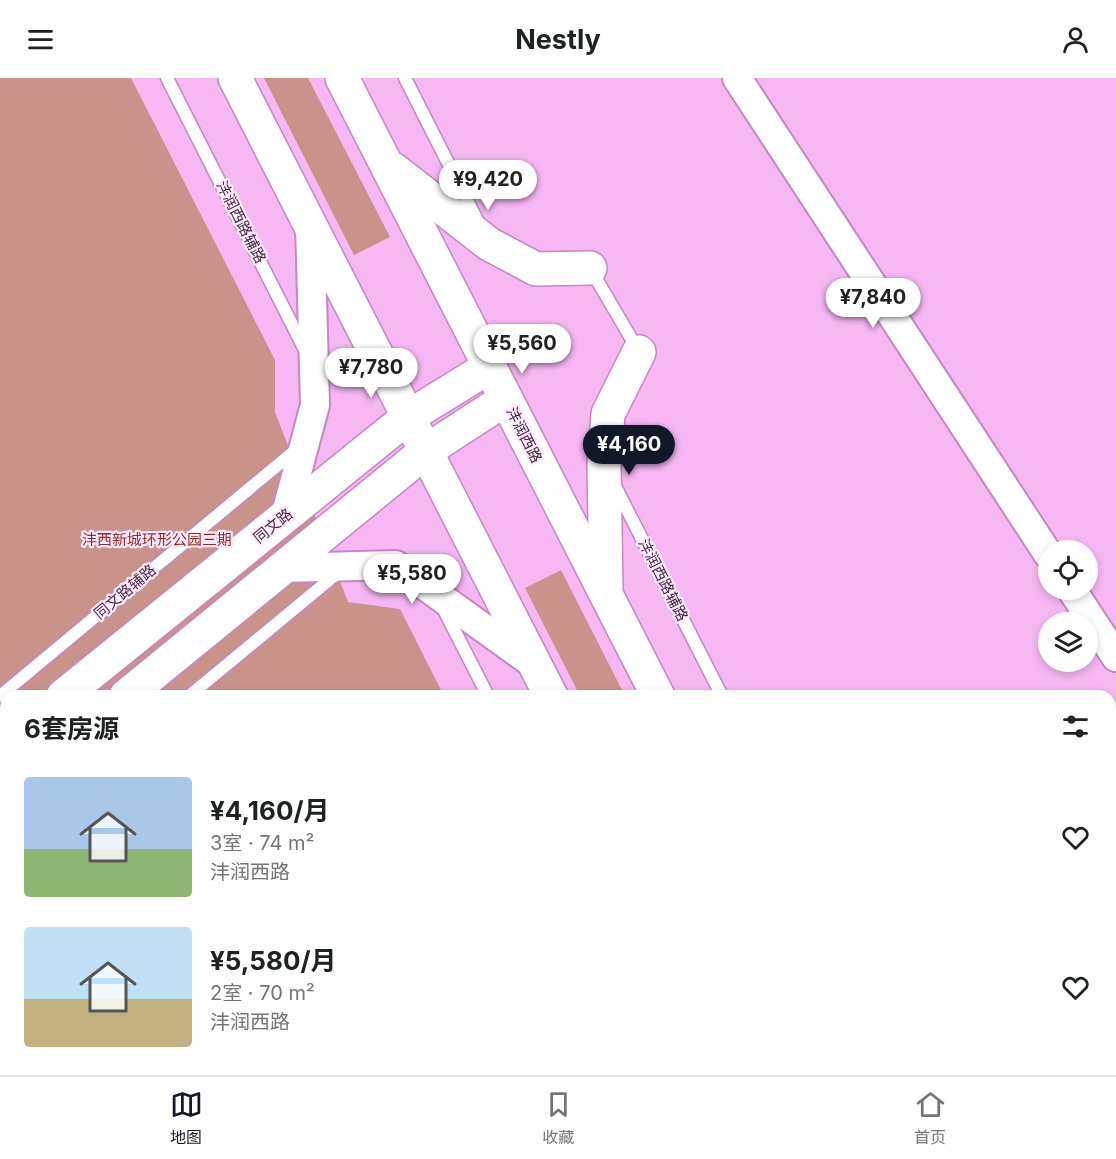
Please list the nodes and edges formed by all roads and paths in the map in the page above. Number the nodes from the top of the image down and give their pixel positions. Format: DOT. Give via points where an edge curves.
graph roads {
  1 [pos="167,78"];
  2 [pos="235,78"];
  3 [pos="342,78"];
  4 [pos="405,78"];
  5 [pos="737,78"];
  6 [pos="385,163"];
  7 [pos="310,224"];
  8 [pos="489,244"];
  9 [pos="590,268"];
  10 [pos="639,352"];
  11 [pos="314,367"];
  12 [pos="489,367"];
  13 [pos="506,399"];
  14 [pos="408,417"];
  15 [pos="305,443"];
  16 [pos="426,451"];
  17 [pos="604,465"];
  18 [pos="285,517"];
  19 [pos="1039,540"];
  20 [pos="347,566"];
  21 [pos="283,568"];
  22 [pos="436,594"];
  23 [pos="606,596"];
  24 [pos="1079,600"];
  25 [pos="1116,657"];
  26 [pos="535,665"];
  27 [pos="7,690"];
  28 [pos="70,690"];
  29 [pos="133,690"];
  30 [pos="196,690"];
  31 [pos="485,690"];
  32 [pos="548,690"];
  33 [pos="655,690"];
  34 [pos="719,690"];
  1 -- 11 [label="lane, 沣润西路辅路"];
  2 -- 7 [label="main road"];
  3 -- 6 [label="main road, 沣润西路"];
  4 -- 8 [label="lane"];
  5 -- 19 [label="street"];
  6 -- 8 [label="main road"];
  6 -- 12 [label="main road, 沣润西路"];
  7 -- 11 [label="street"];
  7 -- 14 [label="main road"];
  8 -- 9 [label="main road" via="536,268"];
  9 -- 10 [label="lane"];
  10 -- 17 [label="main road" via="608,414"];
  11 -- 15 [label="street" via="315,405"];
  12 -- 13 [label="main road, 沣润西路"];
  12 -- 14 [label="main road, 同文路"];
  13 -- 16 [label="main road"];
  13 -- 23 [label="main road, 沣润西路"];
  14 -- 16 [label="main road"];
  14 -- 18 [label="main road, 同文路"];
  15 -- 18 [label="street"];
  15 -- 27 [label="lane, 同文路辅路"];
  16 -- 21 [label="main road"];
  16 -- 26 [label="main road"];
  17 -- 23 [label="main road"];
  17 -- 34 [label="lane, 沣润西路辅路"];
  18 -- 28 [label="main road, 同文路"];
  20 -- 21 [label="street"];
  20 -- 22 [label="street" via="396,565"];
  20 -- 30 [label="lane"];
  21 -- 29 [label="main road"];
  22 -- 26 [label="street"];
  22 -- 31 [label="lane"];
  23 -- 33 [label="main road, 沣润西路"];
  24 -- 25 [label="street"];
  26 -- 32 [label="main road"];
}
